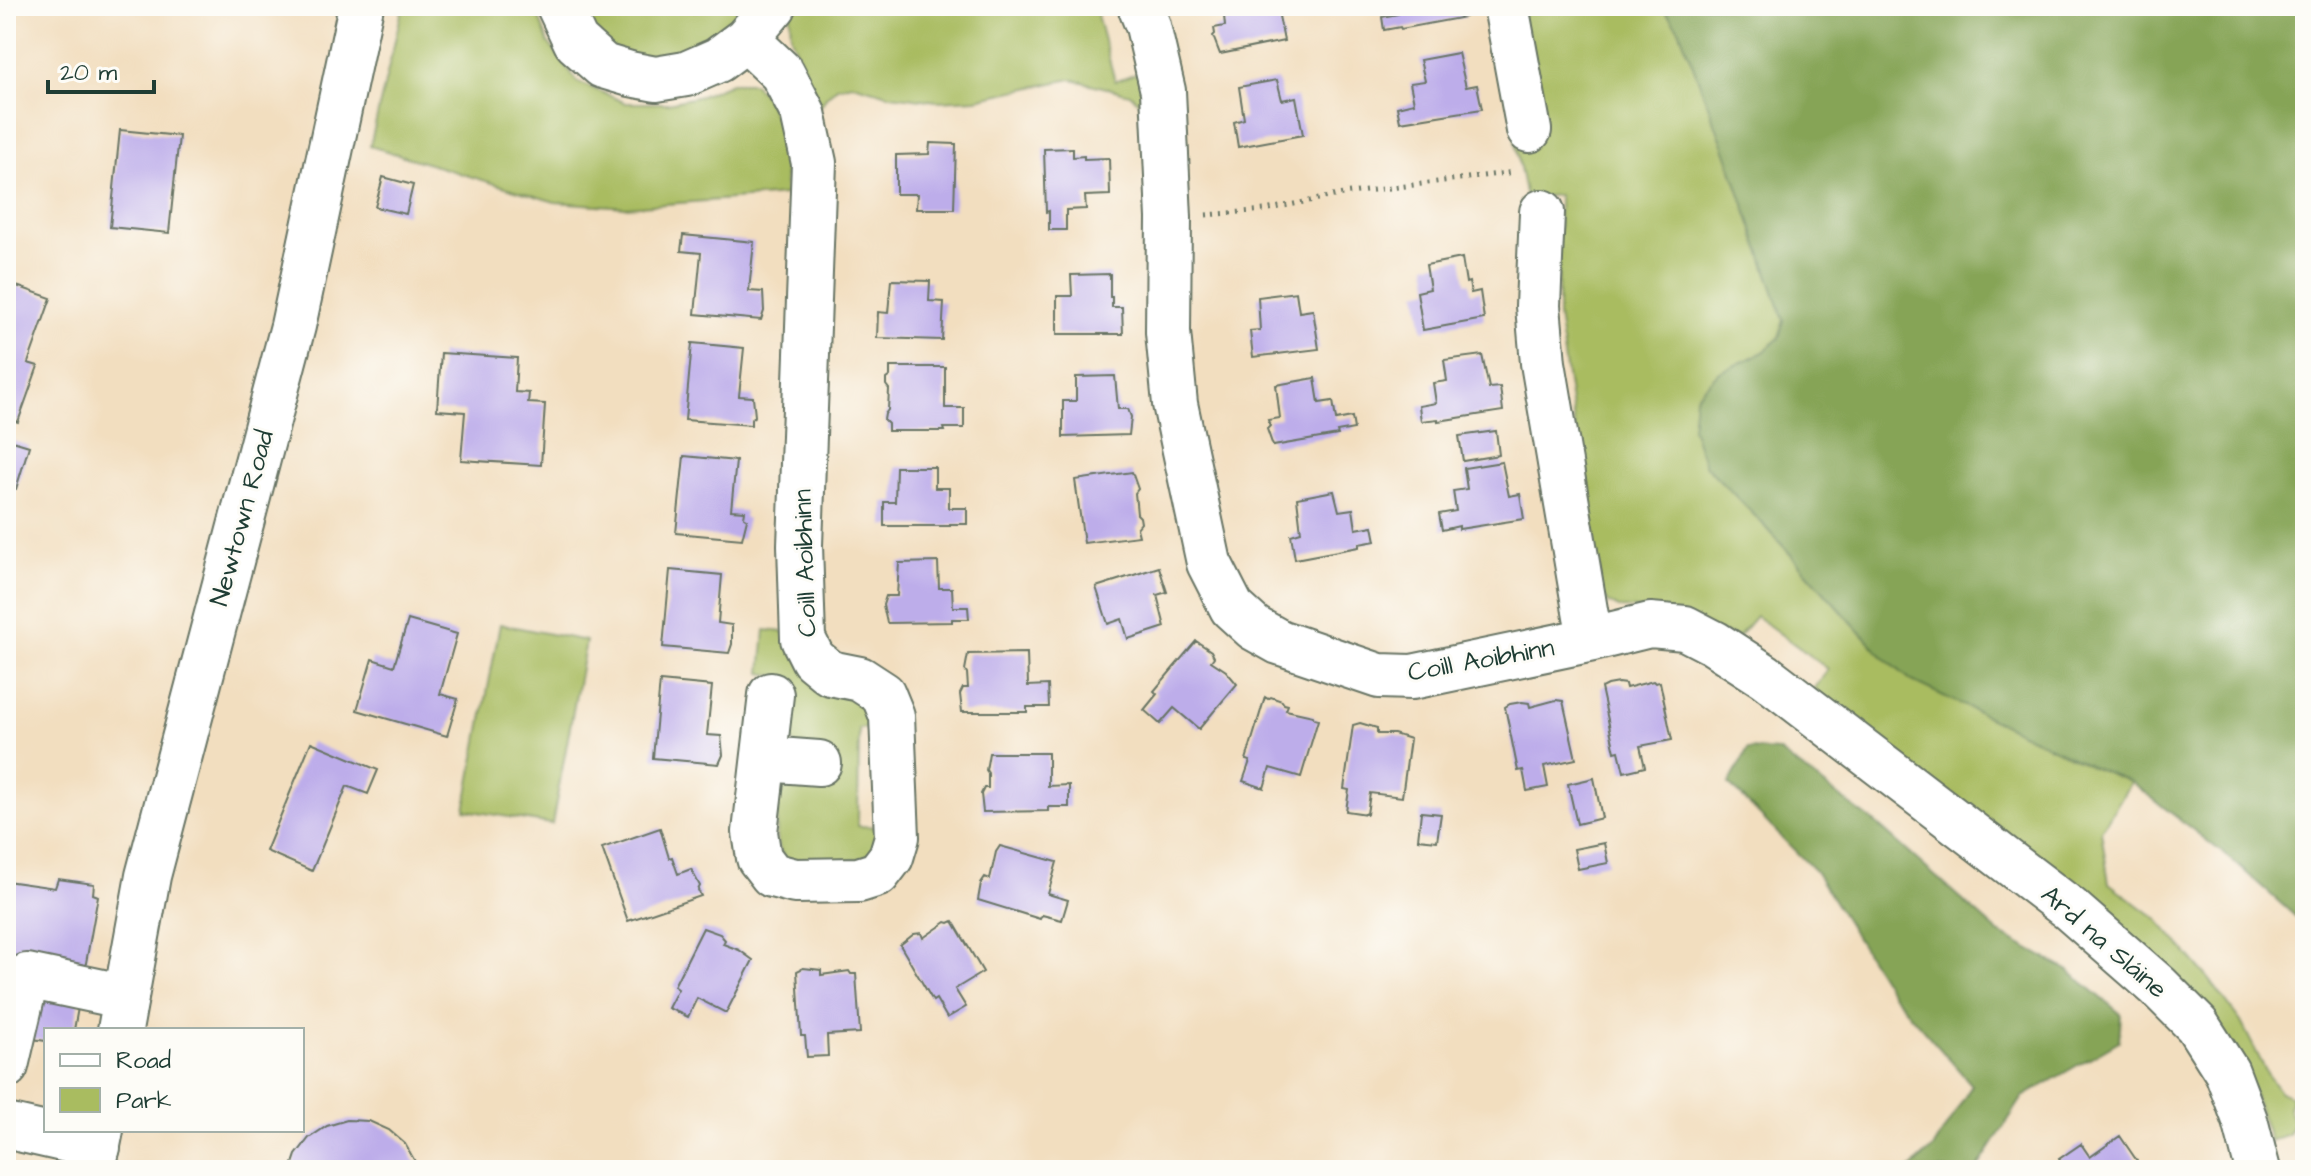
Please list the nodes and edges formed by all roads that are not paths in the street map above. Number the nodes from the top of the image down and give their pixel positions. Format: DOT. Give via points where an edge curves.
graph roads {
  1 [pos="361,6"];
  2 [pos="559,6"];
  3 [pos="774,6"];
  4 [pos="1140,6"];
  5 [pos="1506,6"];
  6 [pos="746,39"];
  7 [pos="1529,130"];
  8 [pos="1542,212"];
  9 [pos="1593,639"];
  10 [pos="771,695"];
  11 [pos="764,759"];
  12 [pos="819,763"];
  13 [pos="1882,766"];
  14 [pos="123,1014"];
  15 [pos="6,1066"];
  16 [pos="6,1126"];
  17 [pos="97,1149"];
  18 [pos="2258,1170"];
  1 -- 14 [label="street, Newtown Road" via="293,326 148,876"];
  2 -- 6 [label="street" via="576,42 603,66 656,79 686,74 718,60"];
  3 -- 6 [label="street"];
  4 -- 9 [label="street, Coill Aoibhinn" via="1163,91 1168,332 1175,404 1209,563 1232,608 1279,642 1379,676 1412,677"];
  5 -- 7 [label="street"];
  6 -- 11 [label="street, Coill Aoibhinn" via="782,73 803,113 814,163 800,545 803,639 813,659 830,673 860,679 883,694 892,716 897,837 878,874 859,880 795,881 772,875 759,858 755,832"];
  8 -- 9 [label="street, Coill Aoibhinn" via="1538,306 1543,363"];
  9 -- 13 [label="street, Coill Aoibhinn" via="1650,625 1685,628 1765,676"];
  10 -- 11 [label="street, Coill Aoibhinn"];
  11 -- 12 [label="street"];
  13 -- 18 [label="street, Ard na Sláine" via="2070,909 2197,1025 2227,1072"];
  14 -- 15 [label="street" via="27,976"];
  16 -- 17 [label="street"];
}
